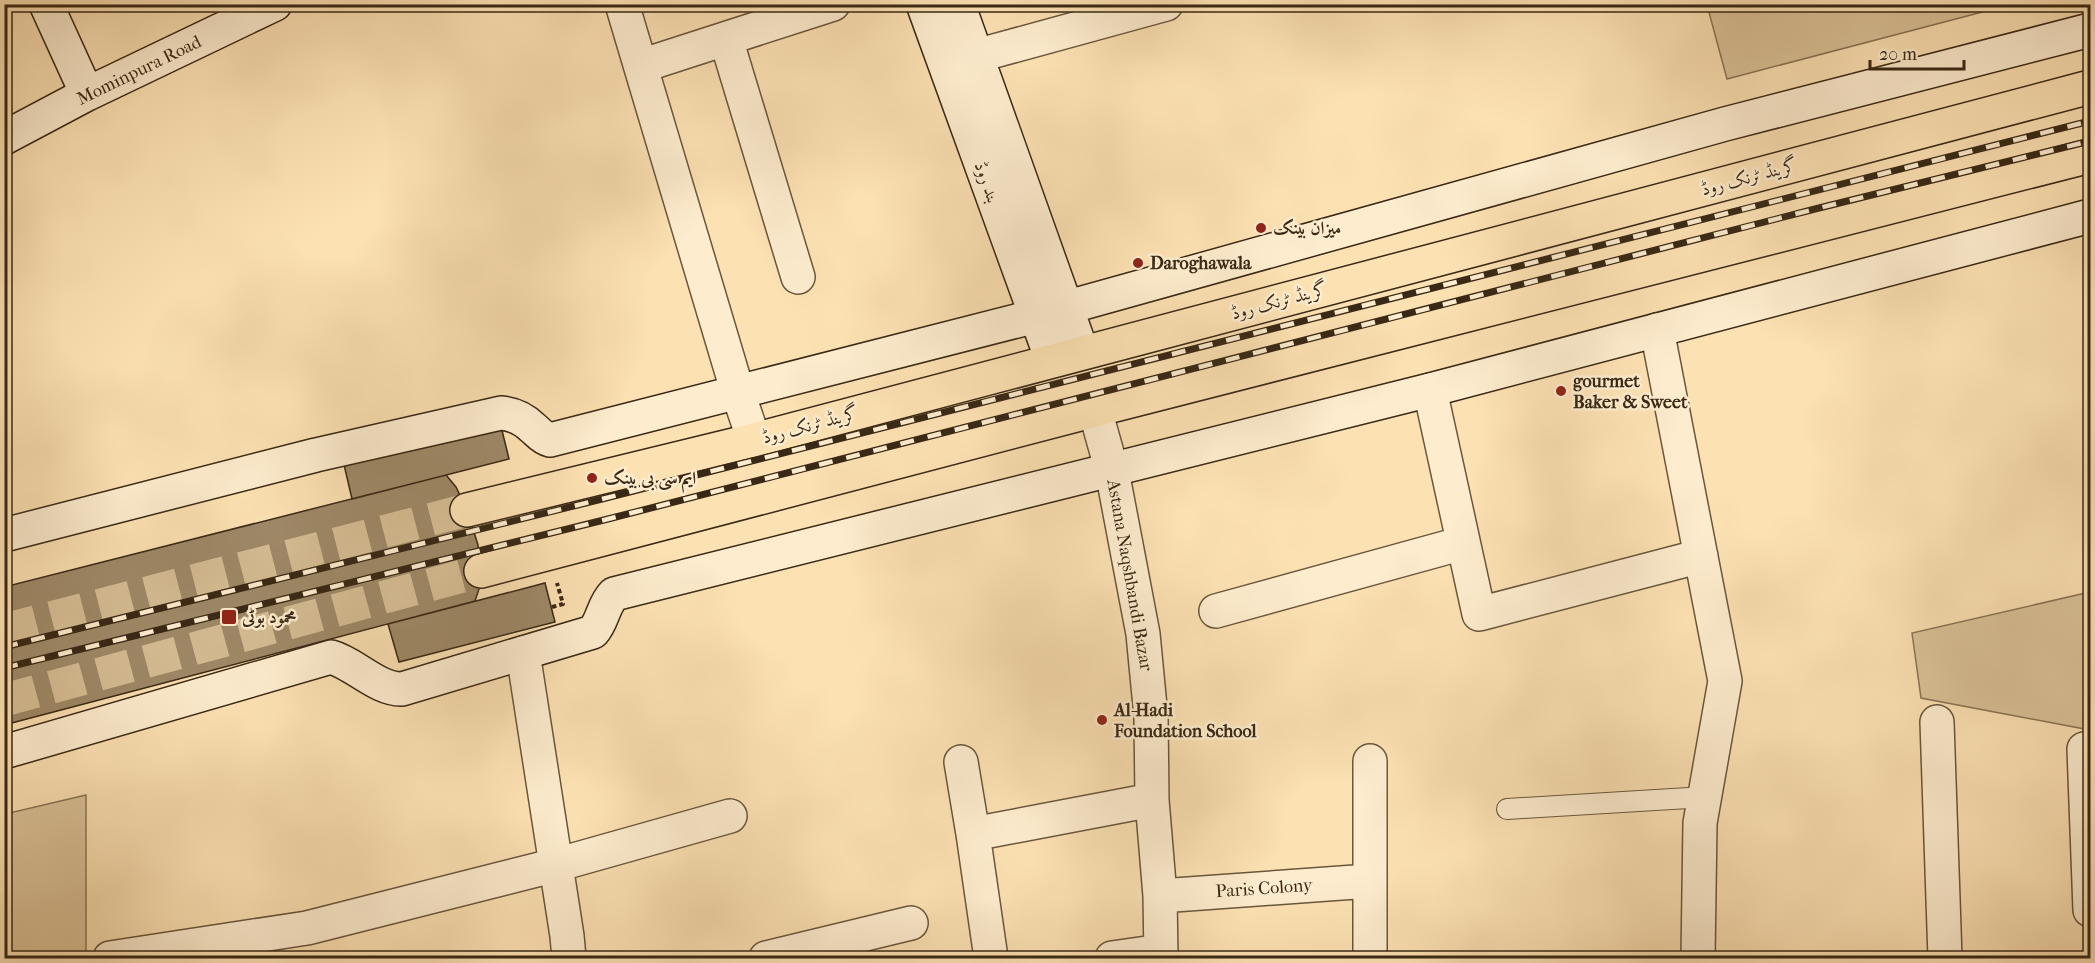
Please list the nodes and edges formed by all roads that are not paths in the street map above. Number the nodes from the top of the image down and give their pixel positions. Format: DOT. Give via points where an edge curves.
graph roads {
  1 [pos="46,4"];
  2 [pos="275,4"];
  3 [pos="622,4"];
  4 [pos="833,4"];
  5 [pos="922,4"];
  6 [pos="958,4"];
  7 [pos="1166,4"];
  8 [pos="2091,30"];
  9 [pos="726,39"];
  10 [pos="976,56"];
  11 [pos="641,66"];
  12 [pos="2091,87"];
  13 [pos="87,94"];
  14 [pos="4,138"];
  15 [pos="2091,156"];
  16 [pos="2091,216"];
  17 [pos="798,277"];
  18 [pos="1051,311"];
  19 [pos="1657,330"];
  20 [pos="1067,356"];
  21 [pos="1430,390"];
  22 [pos="738,393"];
  23 [pos="1095,410"];
  24 [pos="754,440"];
  25 [pos="1112,471"];
  26 [pos="467,510"];
  27 [pos="4,535"];
  28 [pos="1463,543"];
  29 [pos="1701,556"];
  30 [pos="481,571"];
  31 [pos="1216,611"];
  32 [pos="523,653"];
  33 [pos="1937,722"];
  34 [pos="2084,749"];
  35 [pos="4,752"];
  36 [pos="1370,761"];
  37 [pos="961,762"];
  38 [pos="1705,797"];
  39 [pos="1152,800"];
  40 [pos="1507,809"];
  41 [pos="730,816"];
  42 [pos="973,834"];
  43 [pos="556,865"];
  44 [pos="1369,881"];
  45 [pos="1160,896"];
  46 [pos="2091,910"];
  47 [pos="911,923"];
  48 [pos="1161,955"];
  49 [pos="111,958"];
  50 [pos="569,958"];
  51 [pos="766,958"];
  52 [pos="991,958"];
  53 [pos="1112,958"];
  54 [pos="1370,958"];
  55 [pos="1698,958"];
  56 [pos="1945,958"];
  1 -- 13 [label="street"];
  2 -- 13 [label="street, Mominpura Road"];
  3 -- 11 [label="street"];
  4 -- 9 [label="street"];
  5 -- 18 [label="street, بند روڈ"];
  6 -- 10 [label="street, بند روڈ"];
  7 -- 10 [label="street"];
  8 -- 18 [label="street" via="1725,124"];
  9 -- 11 [label="street"];
  9 -- 17 [label="street"];
  10 -- 18 [label="street, بند روڈ"];
  11 -- 22 [label="street"];
  12 -- 20 [label="main road, گرینڈ ٹرنک روڈ"];
  13 -- 14 [label="street, Mominpura Road"];
  15 -- 23 [label="main road"];
  16 -- 19 [label="street"];
  18 -- 20 [label="street, بند روڈ"];
  18 -- 22 [label="street"];
  19 -- 21 [label="street"];
  19 -- 29 [label="street"];
  20 -- 24 [label="main road, گرینڈ ٹرنک روڈ"];
  21 -- 25 [label="street"];
  21 -- 28 [label="street"];
  22 -- 24 [label="street"];
  22 -- 27 [label="street" via="550,440 516,416 501,413 316,455"];
  23 -- 25 [label="street, Astana Naqshbandi Bazar"];
  23 -- 30 [label="main road"];
  24 -- 26 [label="main road, گرینڈ ٹرنک روڈ"];
  25 -- 32 [label="street" via="614,594 593,632"];
  25 -- 39 [label="street, Astana Naqshbandi Bazar" via="1143,634 1151,717"];
  28 -- 29 [label="street" via="1479,614"];
  28 -- 31 [label="street"];
  29 -- 38 [label="street" via="1725,681"];
  32 -- 35 [label="street" via="402,689 386,686 331,657"];
  32 -- 43 [label="street"];
  33 -- 56 [label="street"];
  34 -- 46 [label="street"];
  36 -- 44 [label="street"];
  37 -- 42 [label="street"];
  38 -- 40 [label="lane"];
  38 -- 55 [label="street" via="1700,823"];
  39 -- 42 [label="street"];
  39 -- 45 [label="street, Astana Naqshbandi Bazar"];
  41 -- 43 [label="street"];
  42 -- 52 [label="street"];
  43 -- 49 [label="street" via="307,928"];
  43 -- 50 [label="street"];
  44 -- 45 [label="street, Paris Colony"];
  44 -- 54 [label="street"];
  45 -- 48 [label="street, Astana Naqshbandi Bazar"];
  47 -- 51 [label="street"];
  48 -- 53 [label="street"];
}
